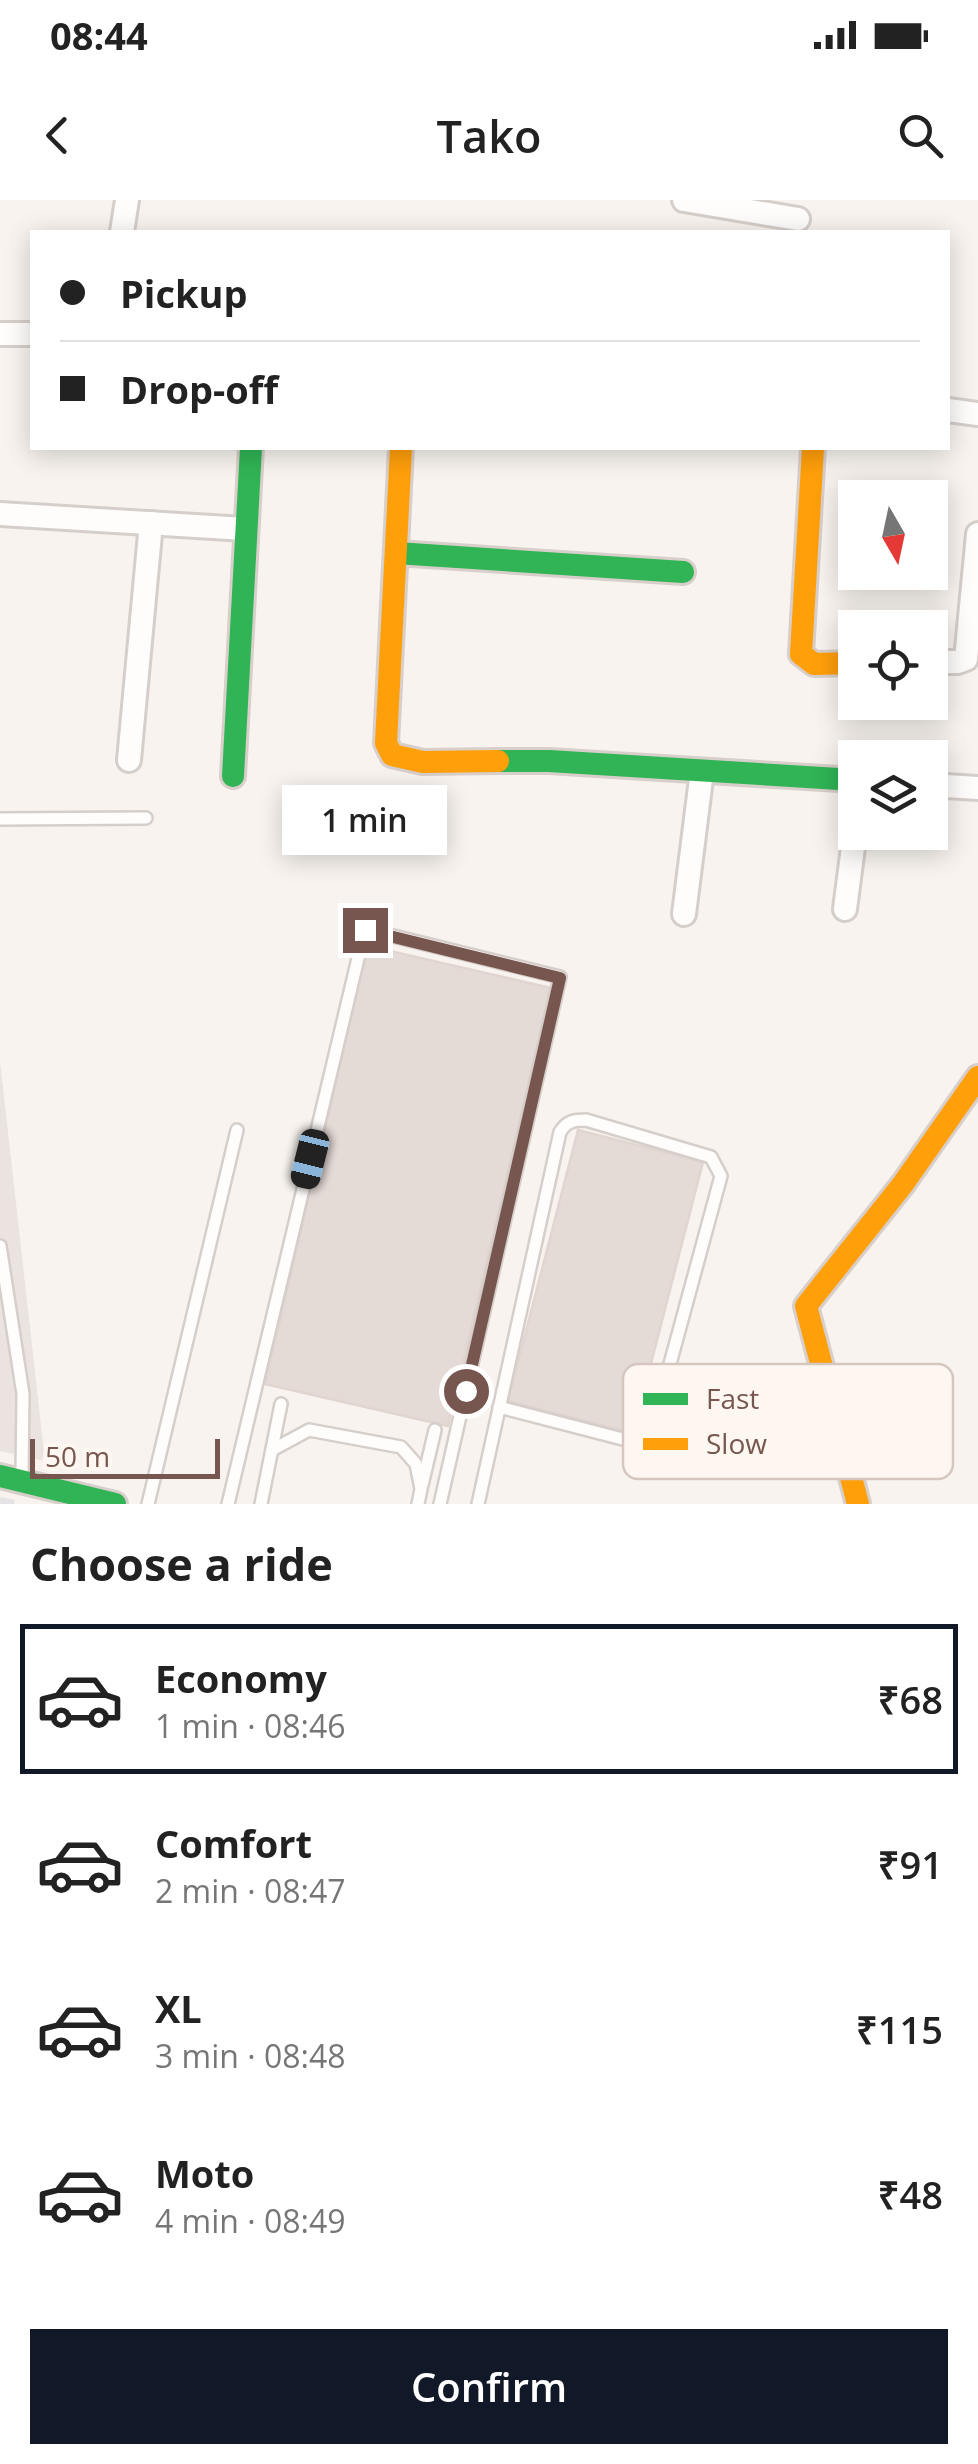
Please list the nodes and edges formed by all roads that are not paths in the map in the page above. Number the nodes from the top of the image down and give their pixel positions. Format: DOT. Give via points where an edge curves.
graph roads {
  1 [pos="127,200"];
  2 [pos="684,200"];
  3 [pos="798,217"];
  4 [pos="122,230"];
  5 [pos="0,334"];
  6 [pos="30,334"];
  7 [pos="950,410"];
  8 [pos="978,414"];
  9 [pos="251,450"];
  10 [pos="401,450"];
  11 [pos="813,450"];
  12 [pos="0,514"];
  13 [pos="151,523"];
  14 [pos="244,529"];
  15 [pos="978,534"];
  16 [pos="396,554"];
  17 [pos="683,572"];
  18 [pos="948,660"];
  19 [pos="838,664"];
  20 [pos="128,760"];
  21 [pos="702,771"];
  22 [pos="233,776"];
  23 [pos="838,779"];
  24 [pos="948,786"];
  25 [pos="978,788"];
  26 [pos="146,818"];
  27 [pos="0,820"];
  28 [pos="853,850"];
  29 [pos="846,909"];
  30 [pos="684,914"];
  31 [pos="978,1077"];
  32 [pos="237,1130"];
  33 [pos="0,1246"];
  34 [pos="670,1364"];
  35 [pos="821,1364"];
  36 [pos="281,1404"];
  37 [pos="499,1407"];
  38 [pos="436,1430"];
  39 [pos="623,1439"];
  40 [pos="272,1450"];
  41 [pos="11,1478"];
  42 [pos="851,1479"];
  43 [pos="421,1490"];
  44 [pos="115,1504"];
  45 [pos="148,1504"];
  46 [pos="228,1504"];
  47 [pos="262,1504"];
  48 [pos="418,1504"];
  49 [pos="440,1504"];
  50 [pos="478,1504"];
  51 [pos="858,1504"];
  1 -- 4 [label="street"];
  2 -- 3 [label="street"];
  5 -- 6 [label="street"];
  7 -- 8 [label="street"];
  9 -- 14 [label="street"];
  10 -- 16 [label="street"];
  11 -- 19 [label="street" via="801,654 814,664"];
  12 -- 13 [label="street"];
  13 -- 14 [label="street"];
  13 -- 20 [label="street"];
  14 -- 22 [label="street"];
  15 -- 18 [label="street" via="966,659"];
  16 -- 17 [label="street"];
  16 -- 21 [label="street" via="386,743 392,755 423,762"];
  21 -- 23 [label="street"];
  21 -- 30 [label="street"];
  24 -- 25 [label="street"];
  26 -- 27 [label="lane"];
  28 -- 29 [label="street"];
  31 -- 35 [label="street" via="806,1306"];
  32 -- 45 [label="lane"];
  33 -- 41 [label="lane" via="23,1394"];
  34 -- 37 [label="lane" via="720,1176 711,1158 575,1120 560,1132"];
  36 -- 40 [label="lane"];
  37 -- 39 [label="lane"];
  37 -- 50 [label="lane"];
  38 -- 43 [label="lane"];
  40 -- 43 [label="lane" via="309,1430 401,1447 416,1464"];
  40 -- 47 [label="lane"];
  41 -- 44 [label="street"];
  42 -- 51 [label="street"];
  43 -- 48 [label="lane"];
  46 -- 49 [label="lane" via="365,930 560,978"];
}
